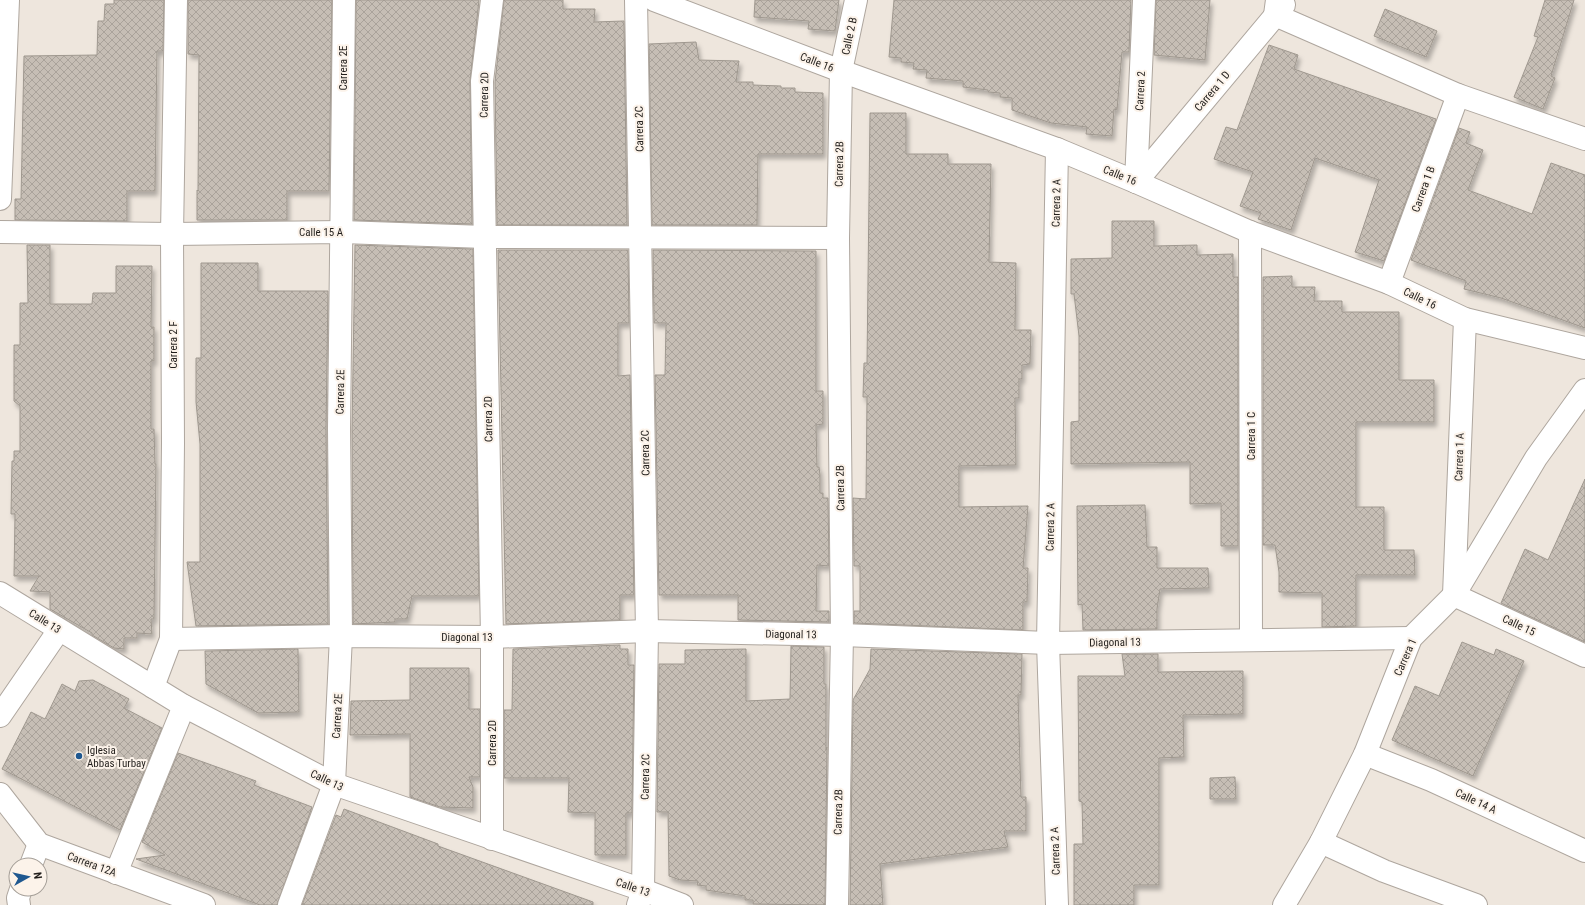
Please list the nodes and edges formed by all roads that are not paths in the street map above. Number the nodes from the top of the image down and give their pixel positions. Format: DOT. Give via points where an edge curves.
graph roads {
  1 [pos="8,0"];
  2 [pos="176,0"];
  3 [pos="344,0"];
  4 [pos="492,0"];
  5 [pos="636,0"];
  6 [pos="654,0"];
  7 [pos="856,0"];
  8 [pos="1144,0"];
  9 [pos="1280,5"];
  10 [pos="841,71"];
  11 [pos="1458,95"];
  12 [pos="1585,139"];
  13 [pos="1057,149"];
  14 [pos="1136,182"];
  15 [pos="0,199"];
  16 [pos="0,232"];
  17 [pos="342,232"];
  18 [pos="1250,232"];
  19 [pos="172,234"];
  20 [pos="641,236"];
  21 [pos="485,237"];
  22 [pos="838,238"];
  23 [pos="1389,283"];
  24 [pos="1465,319"];
  25 [pos="1585,348"];
  26 [pos="1585,390"];
  27 [pos="0,593"];
  28 [pos="1454,595"];
  29 [pos="59,630"];
  30 [pos="647,631"];
  31 [pos="842,635"];
  32 [pos="341,636"];
  33 [pos="492,637"];
  34 [pos="1411,638"];
  35 [pos="170,639"];
  36 [pos="1252,639"];
  37 [pos="1048,643"];
  38 [pos="1585,656"];
  39 [pos="153,687"];
  40 [pos="184,706"];
  41 [pos="0,716"];
  42 [pos="1365,754"];
  43 [pos="334,784"];
  44 [pos="0,794"];
  45 [pos="492,839"];
  46 [pos="1321,842"];
  47 [pos="39,844"];
  48 [pos="1585,851"];
  49 [pos="34,857"];
  50 [pos="116,873"];
  51 [pos="640,897"];
  52 [pos="204,905"];
  53 [pos="289,905"];
  54 [pos="682,905"];
  55 [pos="836,905"];
  56 [pos="1057,905"];
  57 [pos="1284,905"];
  58 [pos="1476,905"];
  1 -- 15 [label="street"];
  2 -- 19 [label="street, Carrera 2 F"];
  3 -- 17 [label="street, Carrera 2E"];
  4 -- 21 [label="street, Carrera 2D" via="482,81"];
  5 -- 20 [label="street, Carrera 2C"];
  6 -- 10 [label="street, Calle 16"];
  7 -- 10 [label="street, Calle 2 B"];
  8 -- 14 [label="street, Carrera 2"];
  9 -- 11 [label="street"];
  9 -- 14 [label="street, Carrera 1 D"];
  10 -- 13 [label="street, Calle 16"];
  10 -- 22 [label="street, Carrera 2B"];
  11 -- 12 [label="street"];
  11 -- 23 [label="street, Carrera 1 B"];
  13 -- 14 [label="street, Calle 16"];
  13 -- 37 [label="street, Carrera 2 A"];
  14 -- 18 [label="street, Calle 16"];
  16 -- 19 [label="street, Calle 15 A"];
  17 -- 19 [label="street, Calle 15 A"];
  17 -- 21 [label="street, Calle 15 A"];
  17 -- 32 [label="street, Carrera 2E" via="339,429"];
  18 -- 23 [label="street, Calle 16"];
  18 -- 36 [label="street, Carrera 1 C"];
  19 -- 35 [label="street, Carrera 2 F" via="173,443"];
  20 -- 21 [label="street, Calle 15 A"];
  20 -- 22 [label="street, Calle 15 A"];
  20 -- 30 [label="street, Carrera 2C"];
  21 -- 33 [label="street, Carrera 2D"];
  22 -- 31 [label="street, Carrera 2B"];
  23 -- 24 [label="street, Calle 16"];
  24 -- 25 [label="street, Calle 16"];
  24 -- 28 [label="street, Carrera 1 A"];
  26 -- 28 [label="street, Carrera 1" via="1536,458"];
  27 -- 29 [label="street, Calle 13"];
  28 -- 34 [label="street, Carrera 1"];
  28 -- 38 [label="street, Calle 15"];
  29 -- 39 [label="street, Calle 13"];
  29 -- 41 [label="street"];
  30 -- 31 [label="street, Diagonal 13"];
  30 -- 33 [label="street, Diagonal 13"];
  30 -- 51 [label="street, Carrera 2C"];
  31 -- 37 [label="street, Diagonal 13"];
  31 -- 55 [label="street, Carrera 2B"];
  32 -- 33 [label="street, Diagonal 13"];
  32 -- 35 [label="street, Diagonal 13"];
  32 -- 43 [label="street, Carrera 2E"];
  33 -- 45 [label="street, Carrera 2D"];
  34 -- 36 [label="street, Diagonal 13"];
  34 -- 42 [label="street, Carrera 1"];
  35 -- 39 [label="street, Carrera 2 F"];
  36 -- 37 [label="street, Diagonal 13"];
  37 -- 56 [label="street, Carrera 2 A"];
  39 -- 40 [label="street, Calle 13"];
  40 -- 43 [label="street, Calle 13"];
  40 -- 50 [label="street"];
  42 -- 46 [label="street, Carrera 1"];
  42 -- 48 [label="street, Calle 14 A" via="1431,780"];
  43 -- 45 [label="street, Calle 13"];
  43 -- 53 [label="street, Carrera 2E"];
  44 -- 47 [label="street"];
  45 -- 51 [label="street, Calle 13"];
  46 -- 57 [label="street, Carrera 1"];
  46 -- 58 [label="street" via="1384,871"];
  47 -- 49 [label="street"];
  47 -- 50 [label="street, Carrera 12A"];
  50 -- 52 [label="street, Carrera 12A"];
  51 -- 54 [label="street, Calle 13"];
}
